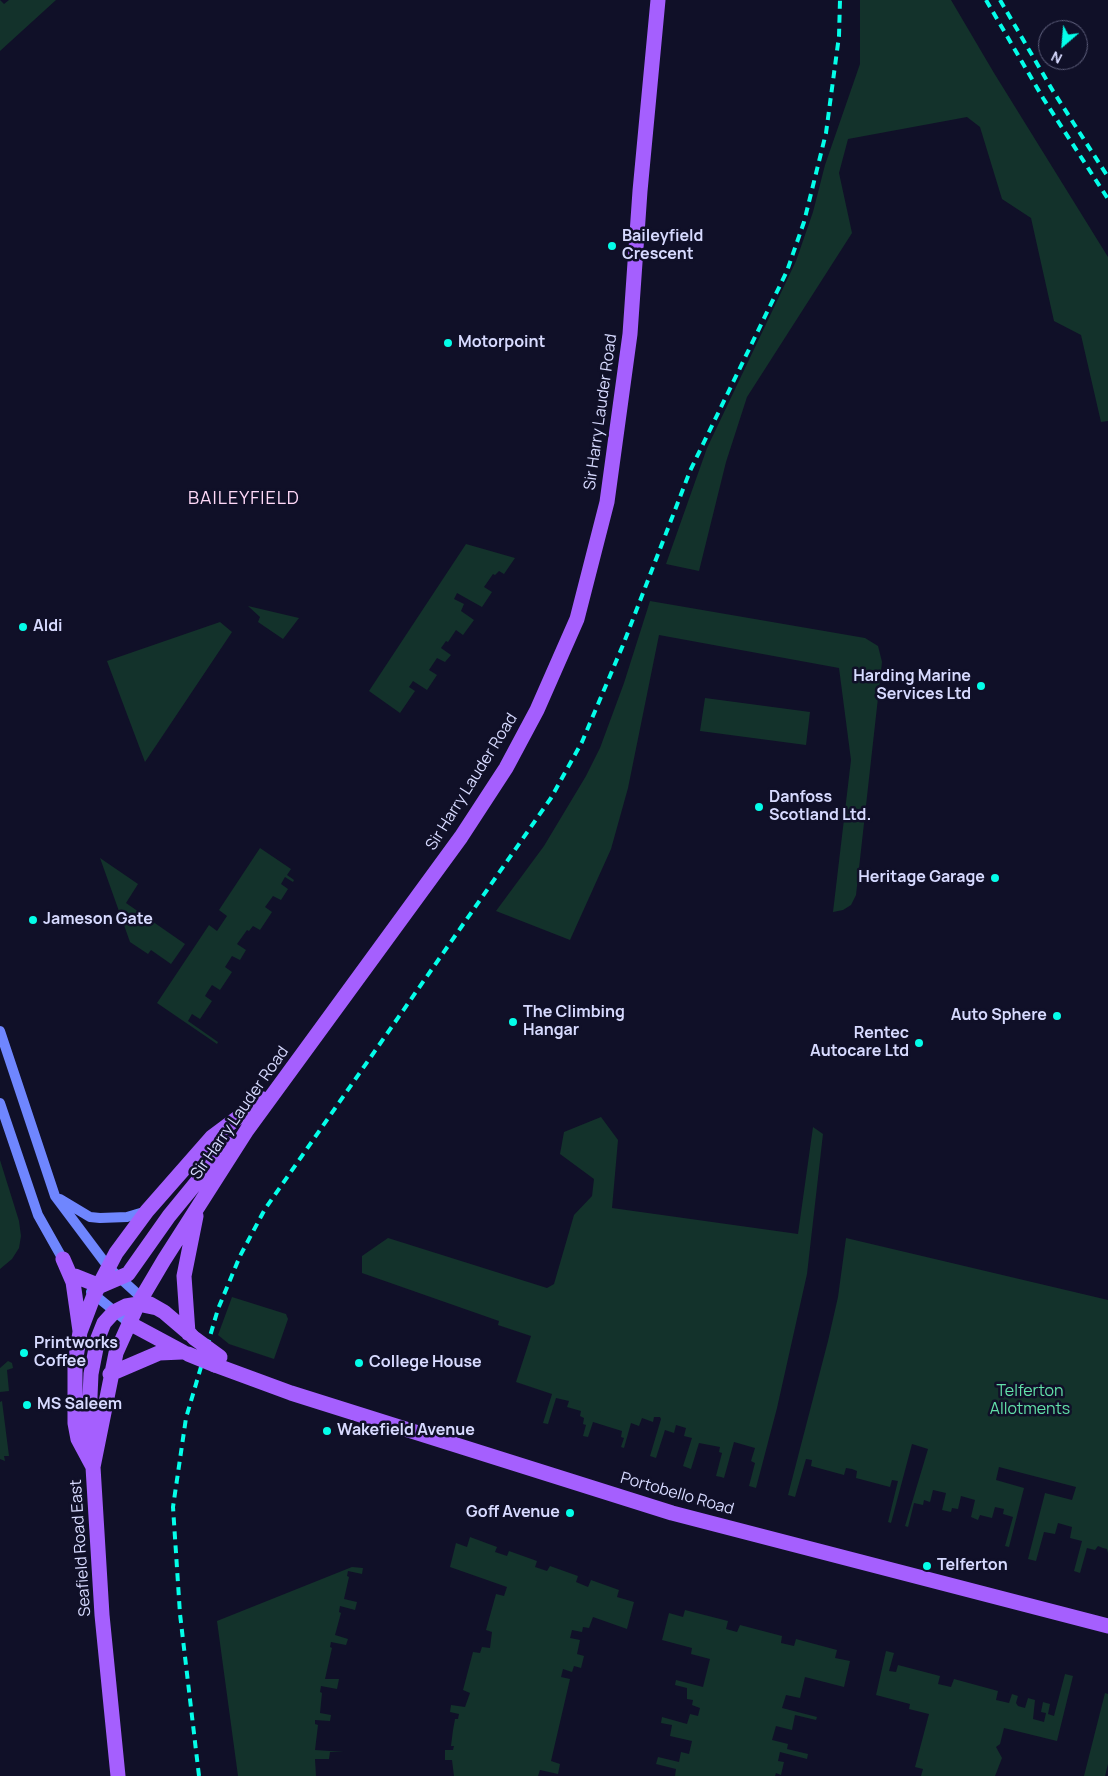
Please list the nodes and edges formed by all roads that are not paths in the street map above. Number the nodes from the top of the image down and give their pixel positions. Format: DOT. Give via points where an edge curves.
graph roads {
  1 [pos="658,0"];
  2 [pos="0,1031"];
  3 [pos="273,1091"];
  4 [pos="0,1103"];
  5 [pos="55,1196"];
  6 [pos="199,1205"];
  7 [pos="147,1211"];
  8 [pos="62,1259"];
  9 [pos="109,1268"];
  10 [pos="75,1276"];
  11 [pos="120,1279"];
  12 [pos="97,1290"];
  13 [pos="140,1301"];
  14 [pos="114,1312"];
  15 [pos="129,1323"];
  16 [pos="80,1332"];
  17 [pos="191,1335"];
  18 [pos="185,1353"];
  19 [pos="218,1361"];
  20 [pos="110,1374"];
  21 [pos="93,1467"];
  22 [pos="1108,1626"];
  23 [pos="118,1776"];
  1 -- 3 [label="main road, Sir Harry Lauder Road" via="630,334 606,502 577,619 533,719 477,814 316,1037"];
  2 -- 5 [label="main road"];
  3 -- 6 [label="main road, Sir Harry Lauder Road"];
  3 -- 7 [label="main road" via="212,1137"];
  3 -- 11 [label="main road" via="168,1216 136,1265"];
  4 -- 8 [label="main road" via="35,1206"];
  5 -- 7 [label="main road" via="82,1212 100,1218"];
  5 -- 9 [label="main road"];
  6 -- 13 [label="main road, Sir Harry Lauder Road"];
  6 -- 17 [label="main road" via="184,1276"];
  7 -- 9 [label="main road"];
  8 -- 10 [label="main road"];
  8 -- 16 [label="main road" via="73,1282"];
  9 -- 11 [label="main road"];
  9 -- 12 [label="main road"];
  10 -- 12 [label="main road"];
  11 -- 12 [label="main road"];
  11 -- 13 [label="main road"];
  12 -- 14 [label="main road"];
  12 -- 16 [label="main road"];
  13 -- 14 [label="main road"];
  13 -- 15 [label="main road, Sir Harry Lauder Road"];
  13 -- 17 [label="main road, Portobello Road" via="157,1308"];
  14 -- 15 [label="main road"];
  14 -- 21 [label="main road" via="104,1323 98,1338 91,1374 89,1419"];
  15 -- 18 [label="main road, Portobello Road"];
  15 -- 20 [label="main road, Seafield Road East"];
  16 -- 21 [label="main road" via="75,1364 75,1423 78,1439"];
  17 -- 19 [label="main road, Portobello Road, bridge"];
  18 -- 19 [label="main road, Portobello Road, bridge"];
  18 -- 20 [label="main road" via="159,1353"];
  19 -- 22 [label="main road, Portobello Road" via="243,1375 291,1393 672,1513"];
  20 -- 21 [label="main road, Seafield Road East"];
  21 -- 23 [label="main road, Seafield Road East" via="102,1616"];
}
